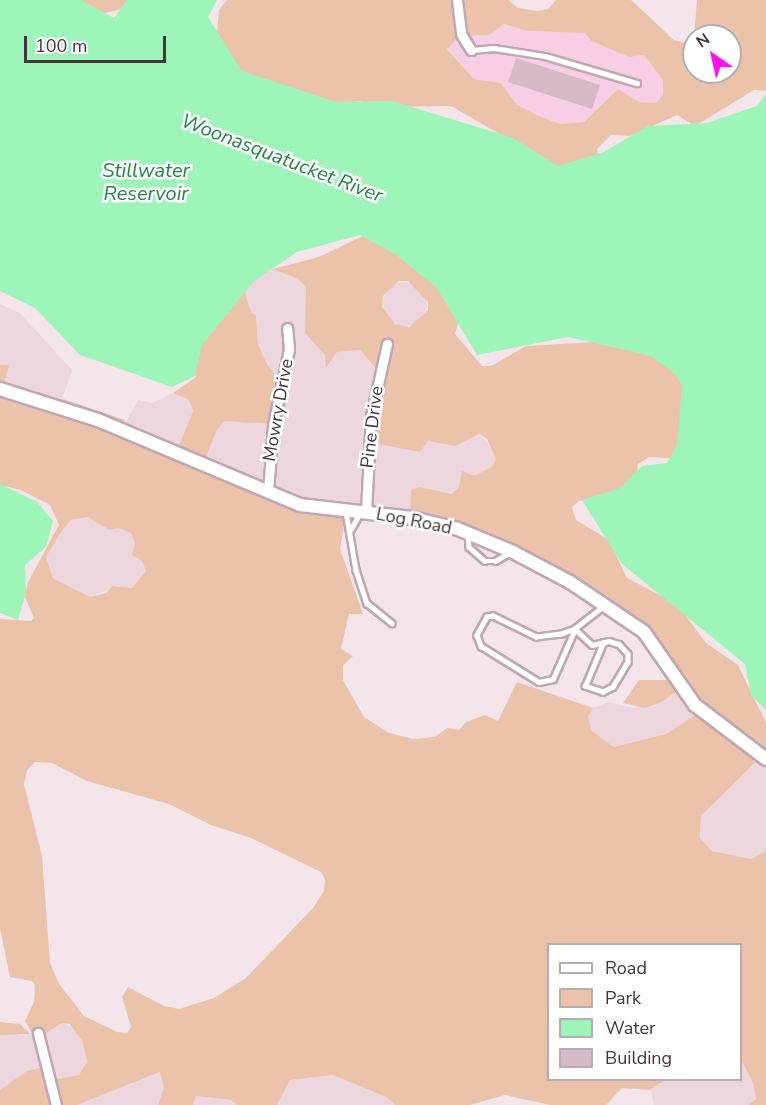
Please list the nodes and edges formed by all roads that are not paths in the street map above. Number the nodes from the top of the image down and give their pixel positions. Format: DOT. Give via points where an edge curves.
graph roads {
  1 [pos="457,0"];
  2 [pos="471,50"];
  3 [pos="636,83"];
  4 [pos="287,328"];
  5 [pos="387,344"];
  6 [pos="0,389"];
  7 [pos="268,492"];
  8 [pos="345,509"];
  9 [pos="364,511"];
  10 [pos="351,529"];
  11 [pos="467,533"];
  12 [pos="511,551"];
  13 [pos="605,605"];
  14 [pos="392,622"];
  15 [pos="575,629"];
  16 [pos="603,644"];
  17 [pos="766,759"];
  18 [pos="38,1033"];
  19 [pos="56,1105"];
  1 -- 2 [label="street" via="461,34"];
  2 -- 3 [label="lane" via="494,48 545,56"];
  4 -- 7 [label="street, Mowry Drive" via="289,349 270,447"];
  5 -- 9 [label="street, Pine Drive" via="371,416"];
  6 -- 7 [label="street, Log Road" via="98,420"];
  7 -- 8 [label="street, Log Road" via="300,505"];
  8 -- 9 [label="street, Log Road"];
  8 -- 10 [label="lane"];
  9 -- 10 [label="lane"];
  9 -- 11 [label="street, Log Road" via="412,518"];
  10 -- 14 [label="lane" via="356,570 367,603"];
  11 -- 12 [label="street, Log Road"];
  11 -- 12 [label="lane" via="469,547 485,561 504,557"];
  12 -- 13 [label="street, Log Road"];
  13 -- 15 [label="lane"];
  13 -- 17 [label="street, Log Road" via="644,632 695,705"];
  15 -- 15 [label="lane" via="536,637 493,616 481,625 478,641 539,682 547,682 553,679"];
  15 -- 16 [label="lane" via="592,645"];
  16 -- 16 [label="lane" via="609,641 624,648 628,662 613,687 593,691 585,686"];
  18 -- 19 [label="street"];
}
